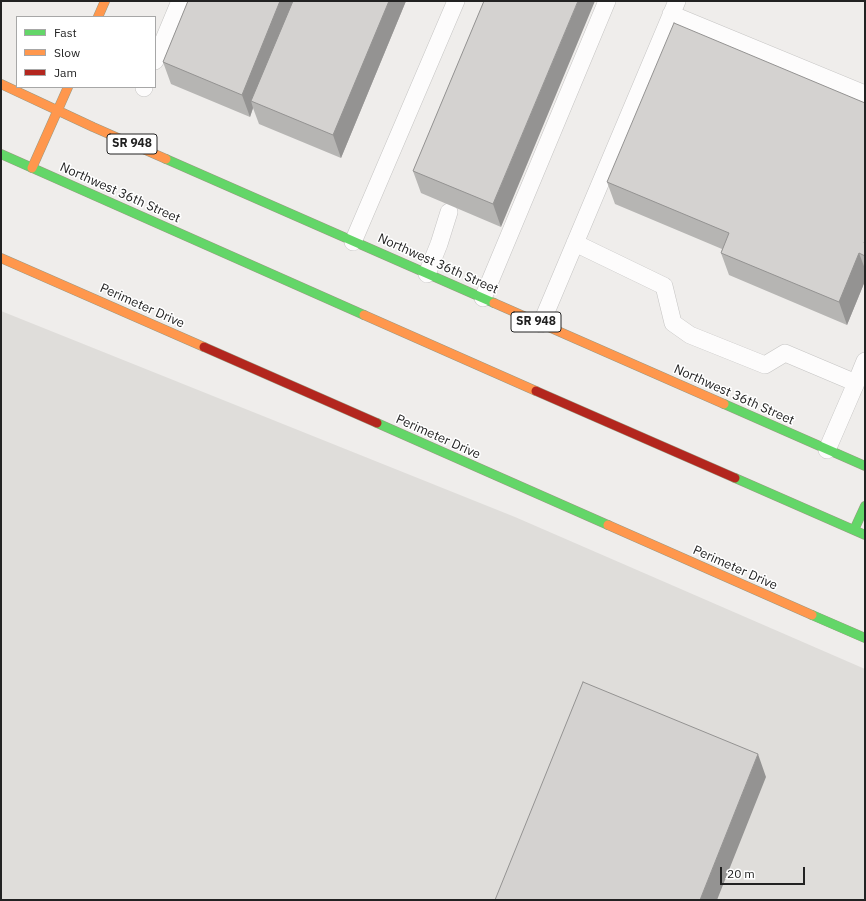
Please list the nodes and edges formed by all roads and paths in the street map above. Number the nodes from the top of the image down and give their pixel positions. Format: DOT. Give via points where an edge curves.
graph roads {
  1 [pos="105,1"];
  2 [pos="180,1"];
  3 [pos="456,1"];
  4 [pos="607,1"];
  5 [pos="674,7"];
  6 [pos="98,16"];
  7 [pos="156,59"];
  8 [pos="1,84"];
  9 [pos="68,88"];
  10 [pos="865,94"];
  11 [pos="58,110"];
  12 [pos="1,154"];
  13 [pos="32,168"];
  14 [pos="448,212"];
  15 [pos="353,242"];
  16 [pos="575,243"];
  17 [pos="1,258"];
  18 [pos="427,274"];
  19 [pos="483,298"];
  20 [pos="541,324"];
  21 [pos="865,361"];
  22 [pos="856,383"];
  23 [pos="827,450"];
  24 [pos="865,466"];
  25 [pos="865,506"];
  26 [pos="854,530"];
  27 [pos="865,535"];
  28 [pos="865,638"];
  1 -- 6 [label="main road"];
  2 -- 7 [label="lane"];
  3 -- 15 [label="lane"];
  4 -- 19 [label="lane"];
  5 -- 10 [label="lane"];
  5 -- 16 [label="lane"];
  8 -- 11 [label="main road, Northwest 36th Street / SR 948"];
  9 -- 11 [label="main road"];
  11 -- 13 [label="main road"];
  11 -- 15 [label="main road, Northwest 36th Street / SR 948"];
  12 -- 13 [label="main road, Northwest 36th Street"];
  13 -- 26 [label="main road, Northwest 36th Street"];
  14 -- 18 [label="lane"];
  15 -- 18 [label="main road, Northwest 36th Street / SR 948"];
  16 -- 20 [label="lane"];
  16 -- 22 [label="lane" via="664,286 673,323 690,335 765,365 785,353"];
  17 -- 28 [label="main road, Perimeter Drive"];
  18 -- 19 [label="main road, Northwest 36th Street / SR 948"];
  19 -- 20 [label="main road, Northwest 36th Street / SR 948"];
  20 -- 23 [label="main road, Northwest 36th Street / SR 948"];
  21 -- 22 [label="lane"];
  22 -- 23 [label="lane"];
  23 -- 24 [label="main road, Northwest 36th Street / SR 948"];
  25 -- 26 [label="main road"];
  26 -- 27 [label="main road, Northwest 36th Street"];
}
